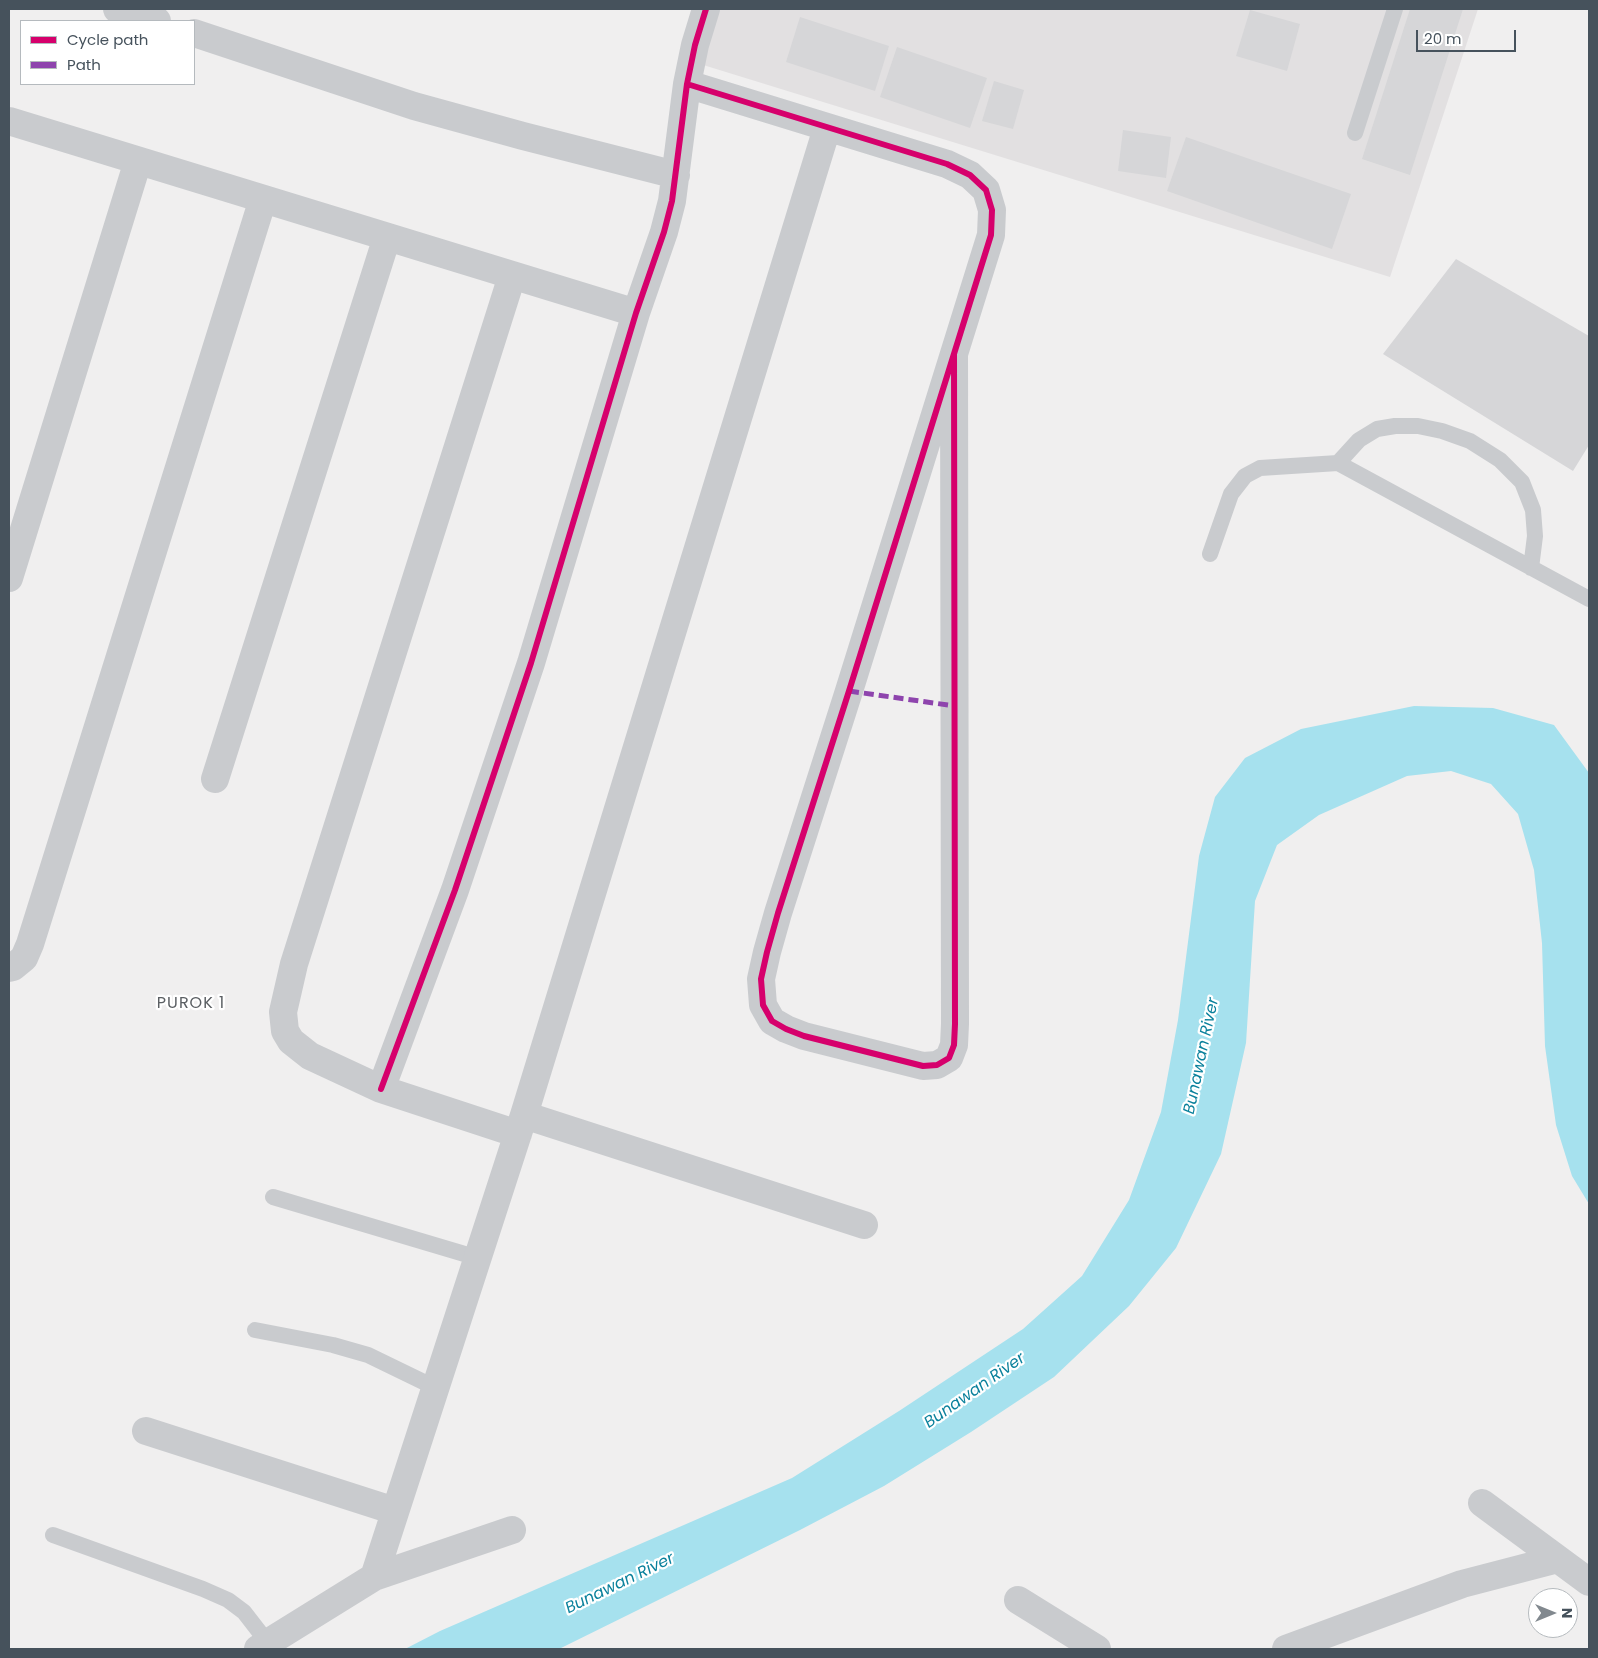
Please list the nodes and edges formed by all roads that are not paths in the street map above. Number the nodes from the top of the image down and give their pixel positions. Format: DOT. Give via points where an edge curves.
graph roads {
  1 [pos="117,9"];
  2 [pos="706,9"];
  3 [pos="1395,9"];
  4 [pos="154,20"];
  5 [pos="195,33"];
  6 [pos="687,84"];
  7 [pos="9,123"];
  8 [pos="826,128"];
  9 [pos="1355,133"];
  10 [pos="138,161"];
  11 [pos="676,175"];
  12 [pos="263,199"];
  13 [pos="387,237"];
  14 [pos="512,276"];
  15 [pos="636,313"];
  16 [pos="954,354"];
  17 [pos="1338,463"];
  18 [pos="1210,554"];
  19 [pos="1531,568"];
  20 [pos="9,578"];
  21 [pos="1589,599"];
  22 [pos="215,779"];
  23 [pos="9,968"];
  24 [pos="381,1089"];
  25 [pos="521,1124"];
  26 [pos="273,1197"];
  27 [pos="864,1224"];
  28 [pos="478,1258"];
  29 [pos="256,1330"];
  30 [pos="436,1388"];
  31 [pos="146,1431"];
  32 [pos="1482,1503"];
  33 [pos="395,1511"];
  34 [pos="512,1530"];
  35 [pos="53,1535"];
  36 [pos="1558,1559"];
  37 [pos="374,1577"];
  38 [pos="1589,1582"];
  39 [pos="1018,1600"];
  40 [pos="263,1646"];
  41 [pos="1097,1649"];
  42 [pos="1286,1649"];
  1 -- 4 [label="street"];
  2 -- 6 [label="street"];
  3 -- 9 [label="lane"];
  5 -- 11 [label="street" via="414,106"];
  6 -- 8 [label="street"];
  6 -- 11 [label="street"];
  7 -- 10 [label="street"];
  8 -- 16 [label="street" via="947,164 970,175 986,190 992,210 991,235"];
  8 -- 25 [label="street"];
  10 -- 12 [label="street"];
  10 -- 20 [label="street"];
  11 -- 15 [label="street" via="668,217"];
  12 -- 13 [label="street"];
  12 -- 23 [label="street" via="30,944 24,958"];
  13 -- 14 [label="street"];
  13 -- 22 [label="street"];
  14 -- 15 [label="street"];
  14 -- 24 [label="street" via="294,964 283,1012 285,1031 291,1041 310,1056"];
  15 -- 24 [label="street" via="531,663 455,890"];
  16 -- 16 [label="street" via="778,913 761,979 763,1005 772,1021 786,1029 923,1066 948,1058 954,1045 955,1024"];
  17 -- 18 [label="lane" via="1260,468 1245,476 1231,494"];
  17 -- 19 [label="lane"];
  17 -- 19 [label="lane" via="1359,440 1376,430 1395,426 1442,431 1470,441 1500,460 1522,482 1533,510 1535,536"];
  19 -- 21 [label="lane"];
  24 -- 25 [label="street"];
  25 -- 27 [label="street"];
  25 -- 28 [label="street"];
  26 -- 28 [label="lane"];
  28 -- 30 [label="street"];
  29 -- 30 [label="lane" via="368,1355"];
  30 -- 33 [label="street"];
  31 -- 33 [label="street"];
  32 -- 36 [label="street"];
  33 -- 37 [label="street"];
  34 -- 37 [label="street"];
  35 -- 40 [label="lane" via="228,1600 244,1612"];
  36 -- 38 [label="street"];
  36 -- 42 [label="street" via="1462,1584"];
  37 -- 40 [label="street"];
  39 -- 41 [label="street"];
}
